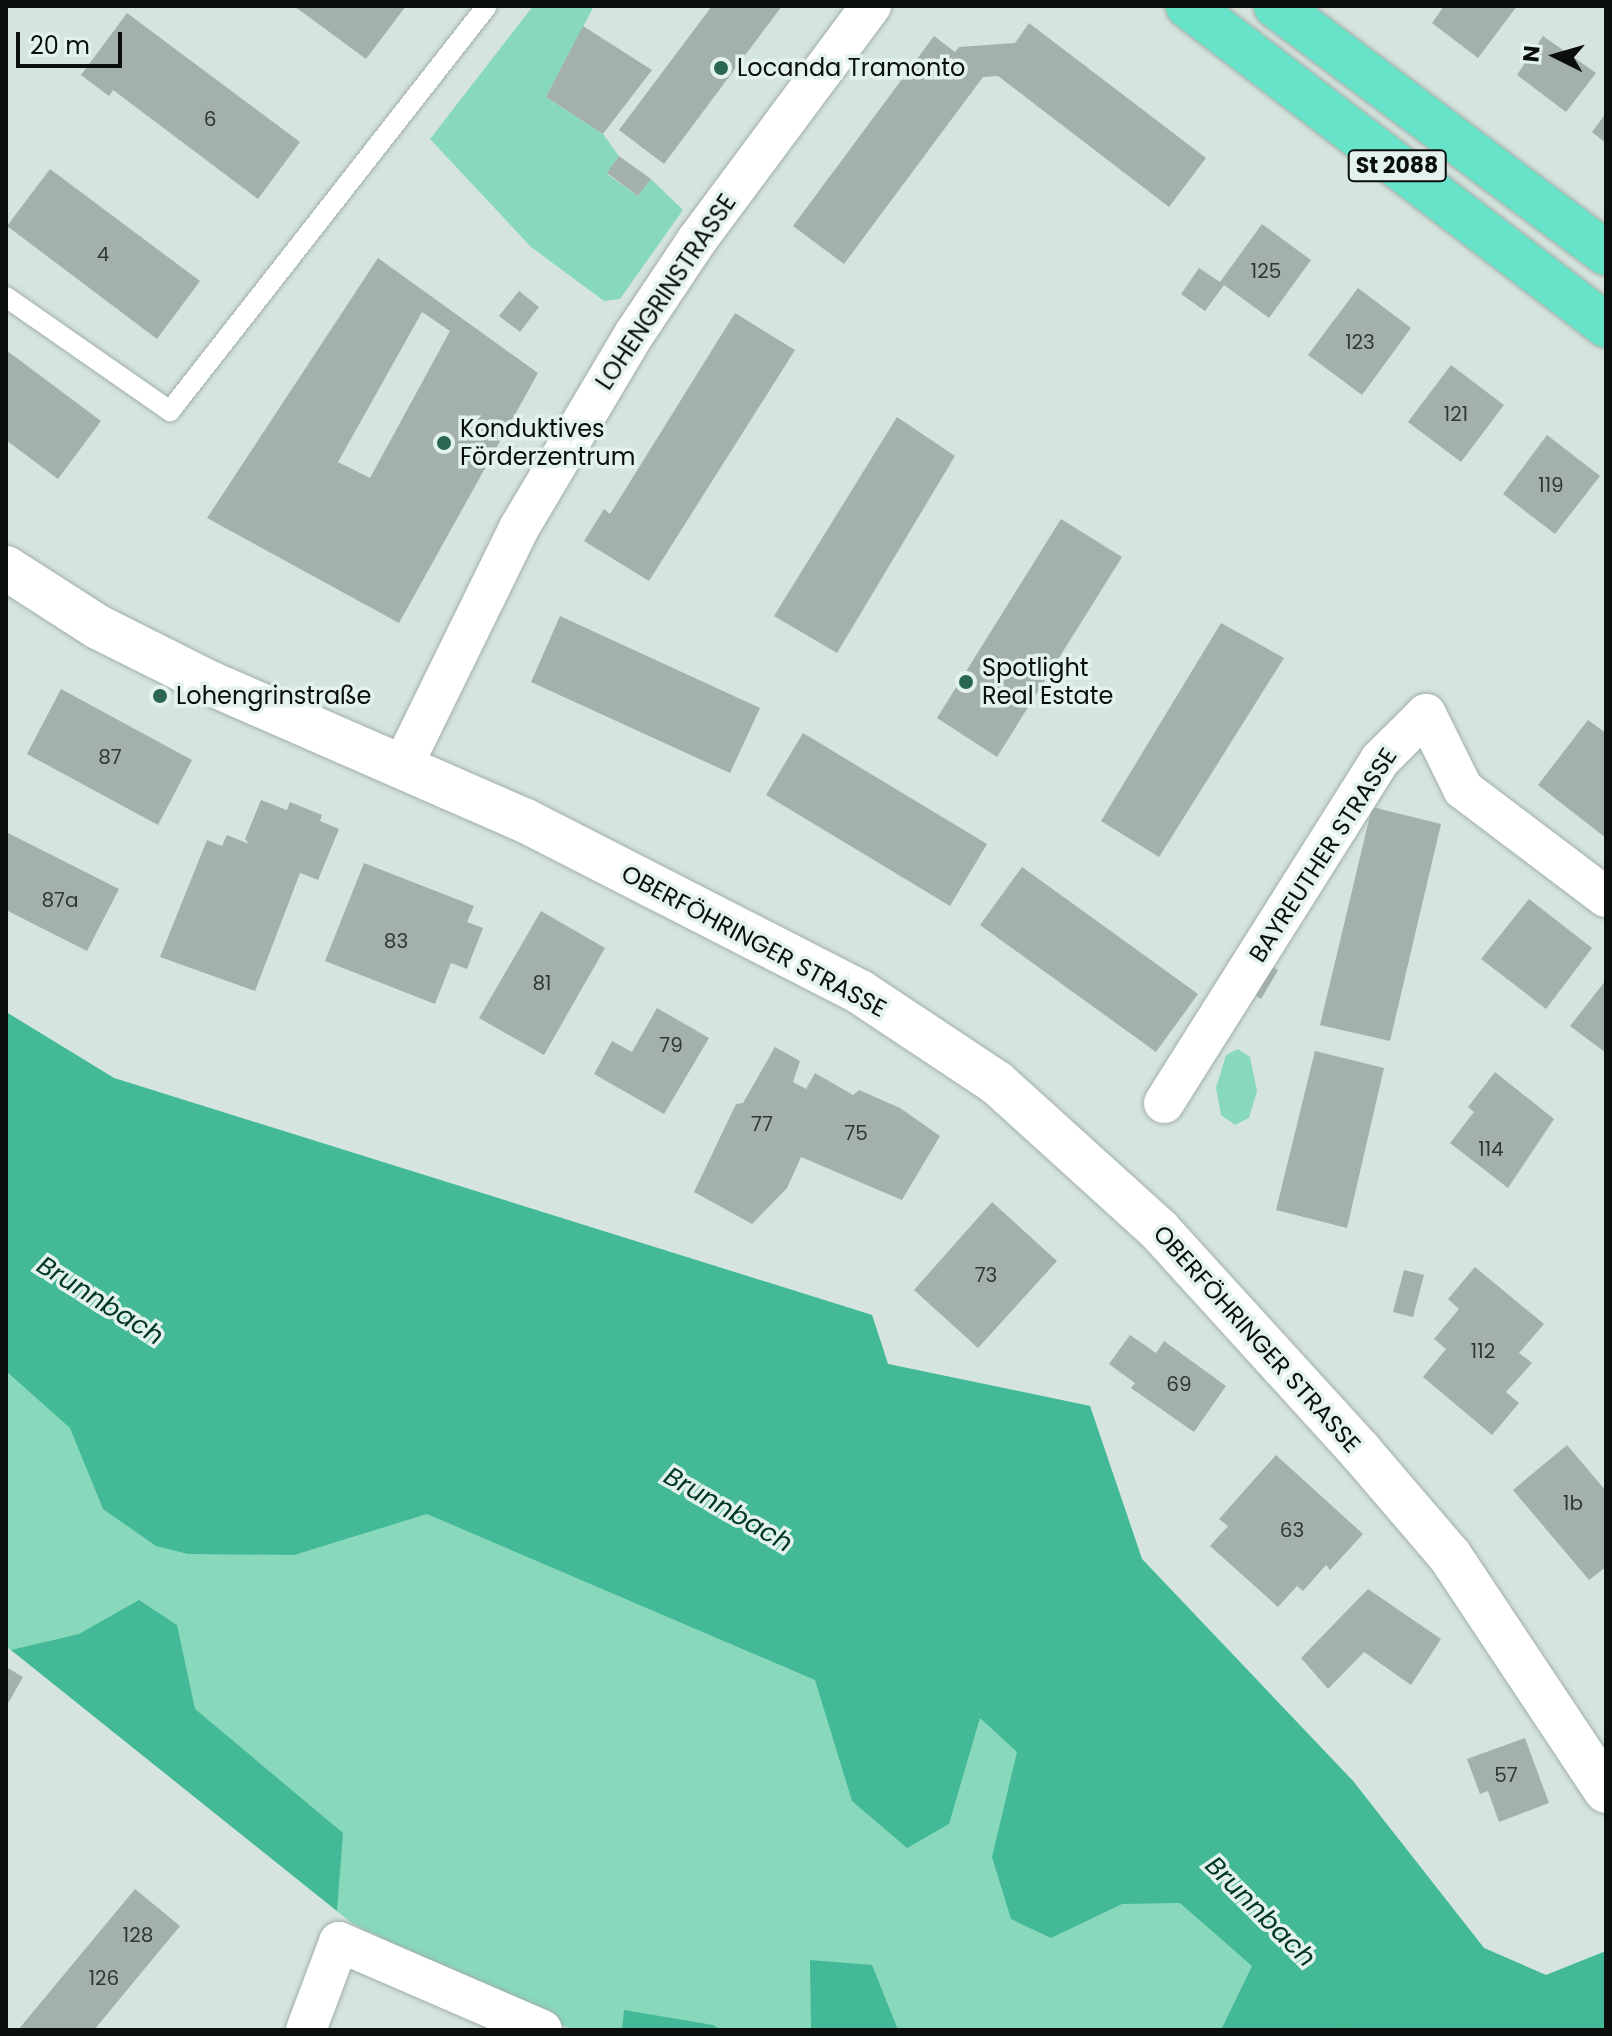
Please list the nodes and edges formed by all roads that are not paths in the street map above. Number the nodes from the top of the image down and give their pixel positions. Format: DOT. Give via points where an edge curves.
graph roads {
  1 [pos="487,6"];
  2 [pos="871,6"];
  3 [pos="1188,6"];
  4 [pos="1276,6"];
  5 [pos="1606,253"];
  6 [pos="6,297"];
  7 [pos="1606,325"];
  8 [pos="6,568"];
  9 [pos="402,767"];
  10 [pos="1606,897"];
  11 [pos="1164,1103"];
  12 [pos="1606,1791"];
  13 [pos="306,2030"];
  14 [pos="542,2030"];
  1 -- 6 [label="lane" via="170,411"];
  2 -- 9 [label="street, LOHENGRINSTRASSE" via="697,240 635,333 519,528"];
  3 -- 7 [label="main road, St 2088"];
  4 -- 5 [label="main road, St 2088"];
  8 -- 9 [label="main road, OBERFÖHRINGER STRASSE" via="98,627 212,684"];
  9 -- 12 [label="main road, OBERFÖHRINGER STRASSE" via="524,820 860,992 997,1083 1159,1230 1450,1556"];
  10 -- 11 [label="street, BAYREUTHER STRASSE" via="1463,789 1426,714 1380,760"];
  13 -- 14 [label="street" via="339,1942"];
}
